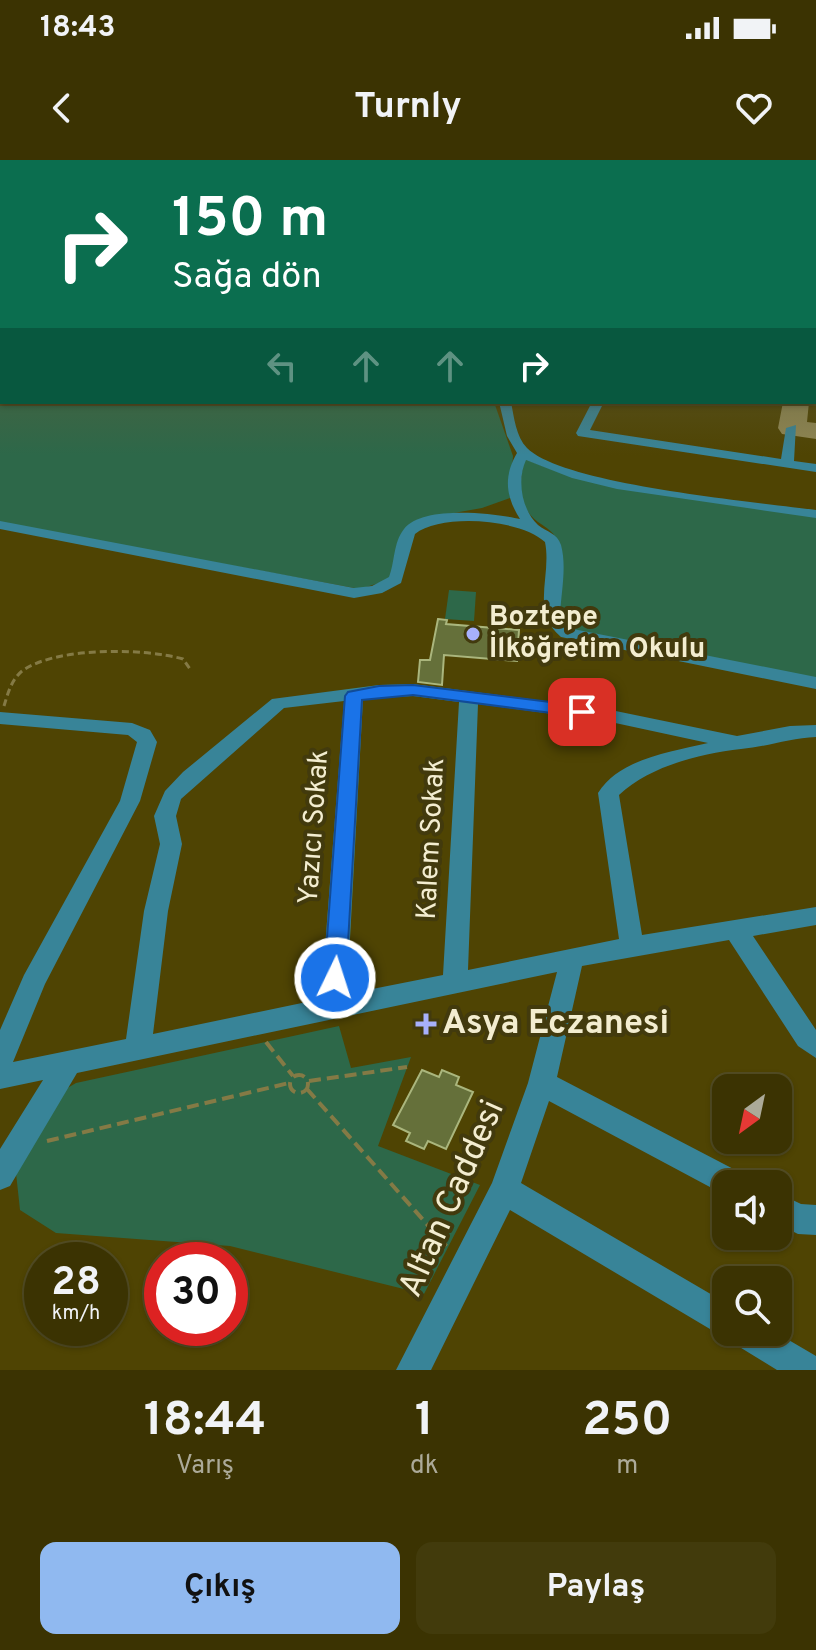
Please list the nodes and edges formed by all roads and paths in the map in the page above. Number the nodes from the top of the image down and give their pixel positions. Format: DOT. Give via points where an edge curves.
graph roads {
  1 [pos="505,404"];
  2 [pos="597,404"];
  3 [pos="792,428"];
  4 [pos="524,453"];
  5 [pos="787,463"];
  6 [pos="816,468"];
  7 [pos="516,500"];
  8 [pos="816,514"];
  9 [pos="460,518"];
  10 [pos="0,525"];
  11 [pos="532,526"];
  12 [pos="190,669"];
  13 [pos="816,683"];
  14 [pos="354,696"];
  15 [pos="469,696"];
  16 [pos="0,717"];
  17 [pos="816,731"];
  18 [pos="741,743"];
  19 [pos="816,916"];
  20 [pos="735,929"];
  21 [pos="632,946"];
  22 [pos="572,959"];
  23 [pos="455,984"];
  24 [pos="333,1010"];
  25 [pos="254,1026"];
  26 [pos="816,1046"];
  27 [pos="138,1049"];
  28 [pos="0,1061"];
  29 [pos="68,1064"];
  30 [pos="407,1067"];
  31 [pos="293,1076"];
  32 [pos="0,1077"];
  33 [pos="309,1081"];
  34 [pos="289,1083"];
  35 [pos="542,1083"];
  36 [pos="307,1089"];
  37 [pos="17,1149"];
  38 [pos="712,1173"];
  39 [pos="0,1176"];
  40 [pos="504,1190"];
  41 [pos="792,1216"];
  42 [pos="816,1220"];
  43 [pos="466,1267"];
  44 [pos="712,1313"];
  45 [pos="768,1346"];
  46 [pos="419,1368"];
  47 [pos="808,1370"];
  1 -- 4 [label="street" via="512,435"];
  2 -- 5 [label="street" via="582,433"];
  3 -- 5 [label="street"];
  4 -- 7 [label="street" via="514,474"];
  4 -- 8 [label="street" via="578,476"];
  5 -- 6 [label="street"];
  7 -- 9 [label="street"];
  7 -- 11 [label="street"];
  9 -- 10 [label="street" via="415,526 408,533 395,580 354,593"];
  9 -- 11 [label="street"];
  11 -- 13 [label="street" via="553,543 552,615 567,633"];
  12 -- 16 [label="path" via="179,657 142,654 38,663 13,680"];
  14 -- 15 [label="street" via="413,690"];
  14 -- 24 [label="street, Yazıcı Sokak"];
  14 -- 27 [label="street" via="279,703 172,796 165,816 171,844 156,911"];
  15 -- 18 [label="street" via="606,715"];
  15 -- 23 [label="street, Kalem Sokak"];
  16 -- 28 [label="street" via="132,729 147,742 130,801 33,982"];
  17 -- 18 [label="street"];
  18 -- 21 [label="street" via="640,769 608,793"];
  19 -- 20 [label="street"];
  20 -- 21 [label="street"];
  20 -- 26 [label="street"];
  21 -- 22 [label="street"];
  22 -- 23 [label="street"];
  22 -- 35 [label="street, Altan Caddesi"];
  23 -- 24 [label="street"];
  24 -- 25 [label="street"];
  25 -- 27 [label="street"];
  25 -- 31 [label="path"];
  27 -- 29 [label="street"];
  29 -- 32 [label="street"];
  29 -- 37 [label="street"];
  30 -- 33 [label="path"];
  31 -- 33 [label="path" via="303,1074"];
  31 -- 34 [label="path"];
  33 -- 36 [label="path"];
  34 -- 36 [label="path" via="294,1092"];
  34 -- 37 [label="path"];
  35 -- 38 [label="street"];
  35 -- 40 [label="street, Altan Caddesi"];
  36 -- 43 [label="path"];
  37 -- 39 [label="street"];
  40 -- 43 [label="street, Altan Caddesi"];
  40 -- 44 [label="street"];
  41 -- 42 [label="street"];
  43 -- 46 [label="street, Altan Caddesi"];
  45 -- 47 [label="street"];
}
